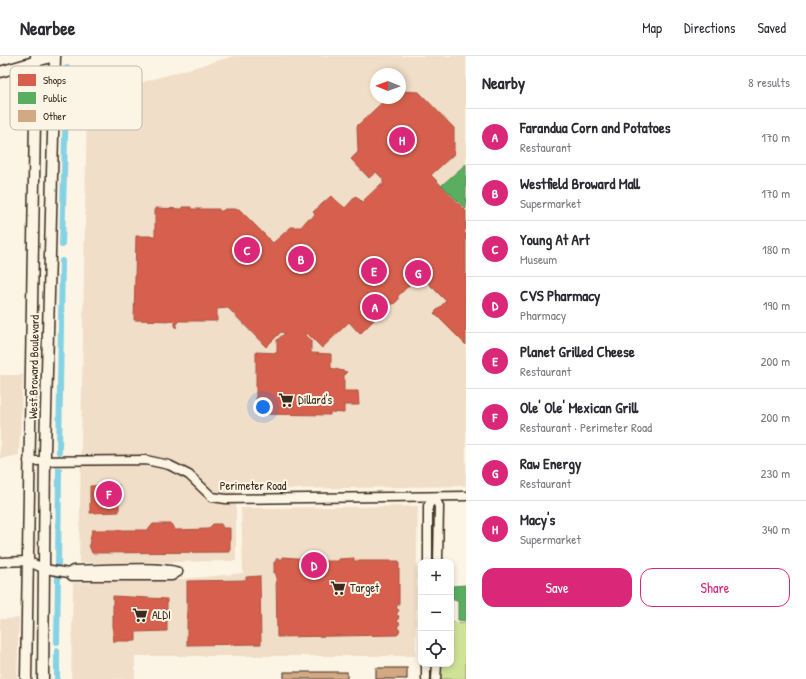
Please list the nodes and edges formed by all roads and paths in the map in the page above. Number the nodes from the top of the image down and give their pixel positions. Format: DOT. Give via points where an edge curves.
graph roads {
  1 [pos="55,56"];
  2 [pos="36,58"];
  3 [pos="15,66"];
  4 [pos="55,66"];
  5 [pos="10,68"];
  6 [pos="0,72"];
  7 [pos="35,130"];
  8 [pos="53,130"];
  9 [pos="28,461"];
  10 [pos="45,461"];
  11 [pos="466,496"];
  12 [pos="434,497"];
  13 [pos="428,559"];
  14 [pos="438,559"];
  15 [pos="28,561"];
  16 [pos="0,562"];
  17 [pos="45,569"];
  18 [pos="124,573"];
  19 [pos="426,667"];
  20 [pos="437,667"];
  21 [pos="26,679"];
  22 [pos="43,679"];
  23 [pos="426,679"];
  24 [pos="436,679"];
  1 -- 2 [label="main road"];
  1 -- 4 [label="main road, West Broward Boulevard"];
  2 -- 3 [label="main road"];
  5 -- 6 [label="main road"];
  7 -- 9 [label="main road, West Broward Boulevard"];
  8 -- 10 [label="main road, West Broward Boulevard"];
  9 -- 10 [label="street, Perimeter Road"];
  9 -- 15 [label="main road, West Broward Boulevard"];
  10 -- 12 [label="street, Perimeter Road" via="146,460 169,465 189,475 212,497 219,498"];
  10 -- 17 [label="main road, West Broward Boulevard"];
  11 -- 12 [label="street, Perimeter Road"];
  12 -- 13 [label="street" via="428,506"];
  12 -- 14 [label="street" via="439,506"];
  15 -- 16 [label="street"];
  15 -- 17 [label="street"];
  15 -- 21 [label="main road, West Broward Boulevard"];
  17 -- 18 [label="street" via="69,573 72,576"];
  17 -- 22 [label="main road, West Broward Boulevard"];
  18 -- 18 [label="street" via="172,576 178,572 171,569"];
  19 -- 23 [label="street"];
  20 -- 24 [label="street"];
}
